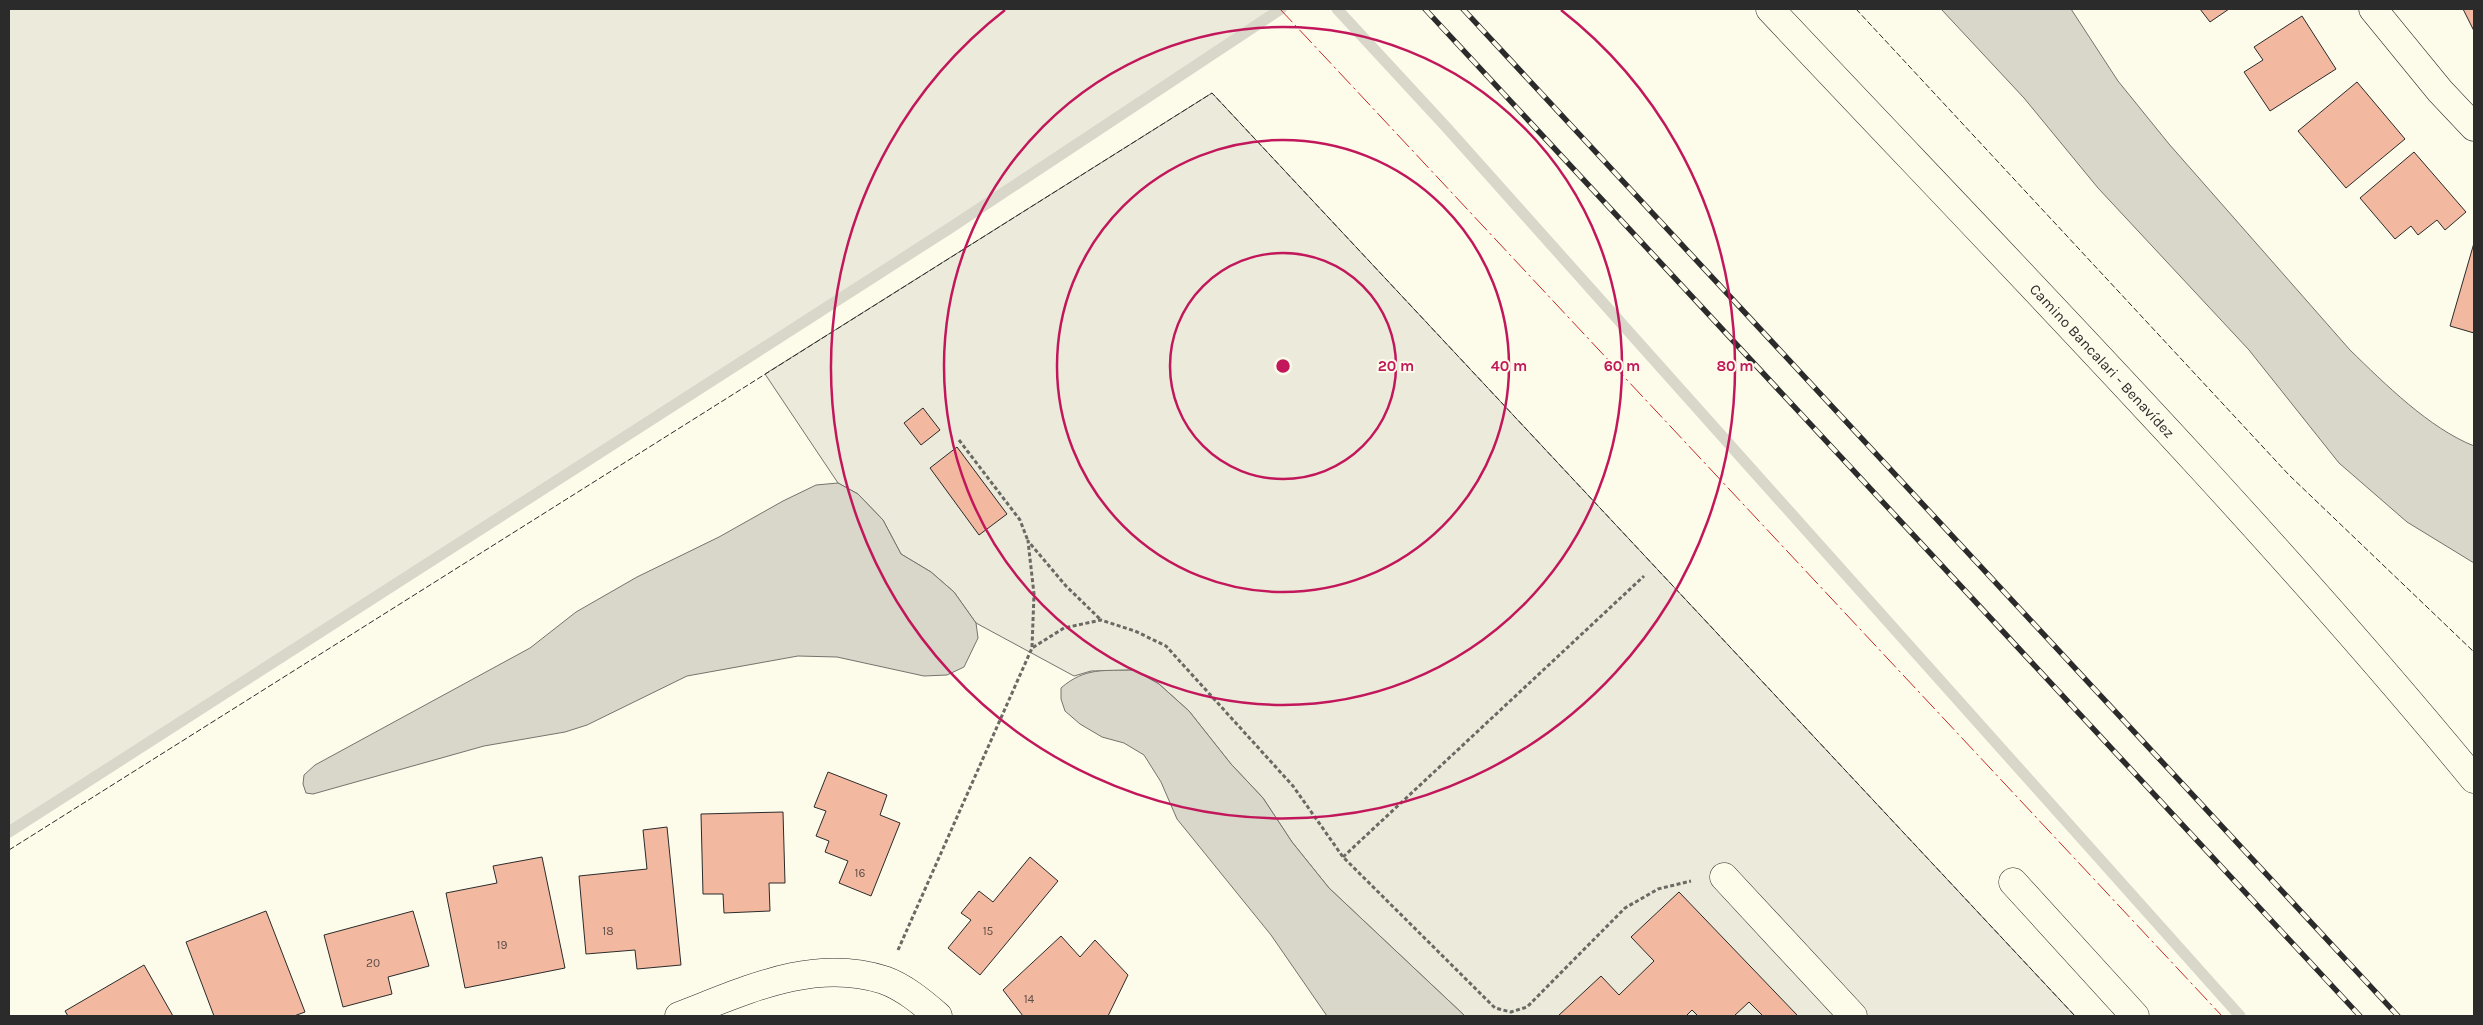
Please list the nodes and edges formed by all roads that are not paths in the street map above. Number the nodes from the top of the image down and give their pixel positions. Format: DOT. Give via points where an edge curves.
graph roads {
  1 [pos="1770,9"];
  2 [pos="2373,9"];
  3 [pos="2474,127"];
  4 [pos="2426,720"];
  5 [pos="2474,751"];
  6 [pos="2474,779"];
  7 [pos="1724,877"];
  8 [pos="2013,882"];
  9 [pos="679,1016"];
  10 [pos="938,1016"];
  11 [pos="1853,1016"];
  12 [pos="2134,1016"];
  1 -- 4 [label="main road, Camino Bancalari - Benavídez" via="2171,434"];
  2 -- 3 [label="main road"];
  4 -- 5 [label="main road, Camino Bancalari - Benavídez"];
  4 -- 6 [label="main road, Camino Bancalari - Benavídez"];
  7 -- 11 [label="main road"];
  8 -- 12 [label="main road"];
  9 -- 10 [label="main road" via="783,978 830,971 884,980"];
}
